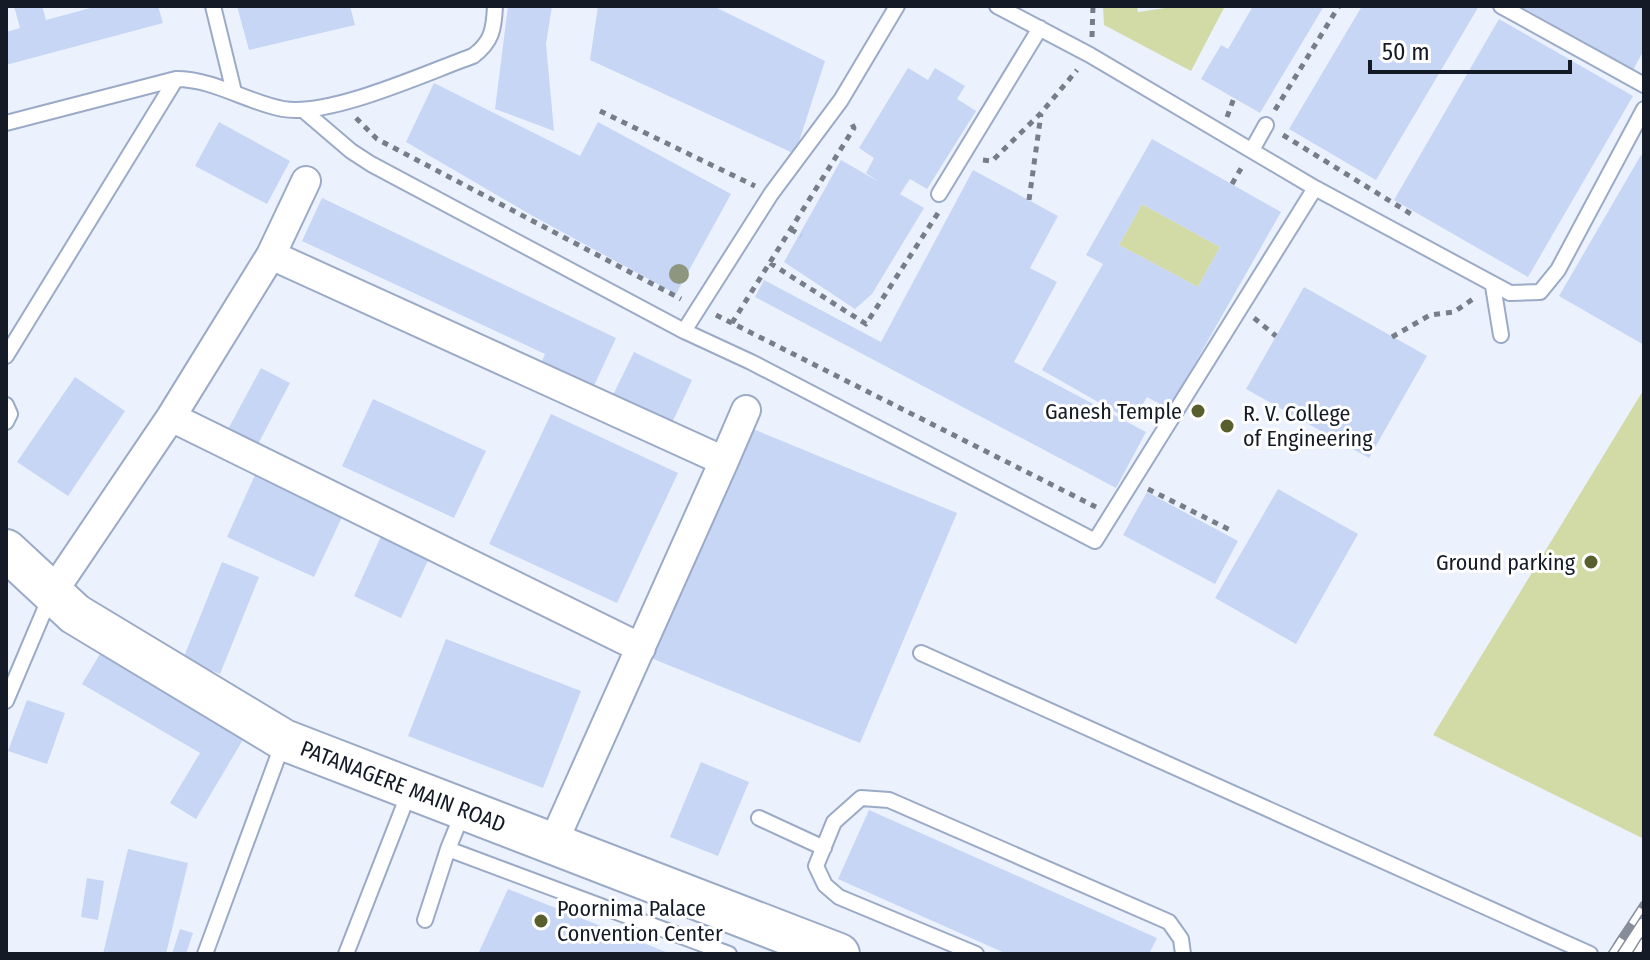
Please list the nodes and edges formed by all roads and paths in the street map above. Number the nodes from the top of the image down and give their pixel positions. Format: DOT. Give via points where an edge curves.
graph roads {
  1 [pos="213,6"];
  2 [pos="495,6"];
  3 [pos="897,6"];
  4 [pos="997,6"];
  5 [pos="1339,6"];
  6 [pos="1501,6"];
  7 [pos="1040,28"];
  8 [pos="1090,55"];
  9 [pos="176,79"];
  10 [pos="1644,85"];
  11 [pos="234,92"];
  12 [pos="841,100"];
  13 [pos="341,103"];
  14 [pos="303,110"];
  15 [pos="600,111"];
  16 [pos="1644,112"];
  17 [pos="1041,113"];
  18 [pos="6,123"];
  19 [pos="1266,125"];
  20 [pos="1252,150"];
  21 [pos="973,159"];
  22 [pos="306,181"];
  23 [pos="1315,188"];
  24 [pos="771,194"];
  25 [pos="1029,200"];
  26 [pos="940,202"];
  27 [pos="1412,215"];
  28 [pos="791,229"];
  29 [pos="801,236"];
  30 [pos="271,255"];
  31 [pos="770,263"];
  32 [pos="1493,286"];
  33 [pos="700,306"];
  34 [pos="732,323"];
  35 [pos="684,331"];
  36 [pos="1501,335"];
  37 [pos="1392,337"];
  38 [pos="6,356"];
  39 [pos="6,405"];
  40 [pos="746,410"];
  41 [pos="171,417"];
  42 [pos="6,422"];
  43 [pos="724,461"];
  44 [pos="1133,481"];
  45 [pos="1112,515"];
  46 [pos="1230,530"];
  47 [pos="6,550"];
  48 [pos="52,593"];
  49 [pos="641,648"];
  50 [pos="921,653"];
  51 [pos="6,701"];
  52 [pos="284,740"];
  53 [pos="410,789"];
  54 [pos="465,809"];
  55 [pos="759,818"];
  56 [pos="553,843"];
  57 [pos="824,848"];
  58 [pos="448,849"];
  59 [pos="425,920"];
  60 [pos="1644,941"];
  61 [pos="205,954"];
  62 [pos="346,954"];
  63 [pos="729,954"];
  64 [pos="839,954"];
  65 [pos="976,954"];
  66 [pos="1183,954"];
  67 [pos="1590,954"];
  68 [pos="1635,954"];
  1 -- 11 [label="lane"];
  2 -- 13 [label="lane" via="487,45 473,56"];
  3 -- 12 [label="lane"];
  4 -- 7 [label="lane"];
  5 -- 19 [label="path"];
  6 -- 10 [label="lane"];
  7 -- 8 [label="lane"];
  7 -- 26 [label="lane"];
  8 -- 17 [label="path"];
  8 -- 20 [label="lane"];
  9 -- 11 [label="lane"];
  9 -- 18 [label="lane"];
  9 -- 38 [label="lane"];
  11 -- 14 [label="lane" via="275,107"];
  12 -- 24 [label="lane"];
  12 -- 28 [label="path" via="854,128"];
  13 -- 14 [label="lane"];
  13 -- 33 [label="path" via="377,139 673,297"];
  14 -- 35 [label="lane" via="371,164"];
  15 -- 24 [label="path"];
  16 -- 32 [label="lane" via="1548,283 1540,292 1524,294"];
  17 -- 21 [label="path" via="992,161"];
  17 -- 25 [label="path"];
  19 -- 20 [label="lane"];
  19 -- 27 [label="path"];
  20 -- 23 [label="lane"];
  22 -- 30 [label="street"];
  23 -- 32 [label="lane"];
  23 -- 44 [label="lane"];
  24 -- 33 [label="lane"];
  26 -- 31 [label="path" via="866,324"];
  28 -- 29 [label="path"];
  28 -- 31 [label="path"];
  30 -- 41 [label="street"];
  30 -- 43 [label="street"];
  31 -- 34 [label="path"];
  32 -- 36 [label="lane"];
  32 -- 37 [label="path" via="1454,312 1430,315"];
  33 -- 34 [label="path"];
  33 -- 35 [label="lane"];
  34 -- 45 [label="path"];
  35 -- 45 [label="lane" via="1095,541"];
  39 -- 42 [label="lane"];
  40 -- 43 [label="street"];
  41 -- 48 [label="street"];
  41 -- 49 [label="street"];
  43 -- 49 [label="street"];
  44 -- 45 [label="lane"];
  44 -- 46 [label="path"];
  47 -- 48 [label="street, PATANAGERE MAIN ROAD"];
  48 -- 51 [label="lane"];
  48 -- 52 [label="street, PATANAGERE MAIN ROAD" via="75,614"];
  49 -- 56 [label="street"];
  50 -- 67 [label="lane"];
  52 -- 53 [label="street, PATANAGERE MAIN ROAD"];
  52 -- 61 [label="lane"];
  53 -- 54 [label="street, PATANAGERE MAIN ROAD"];
  53 -- 62 [label="lane"];
  54 -- 56 [label="street, PATANAGERE MAIN ROAD"];
  54 -- 58 [label="lane"];
  55 -- 57 [label="lane"];
  56 -- 64 [label="street, PATANAGERE MAIN ROAD"];
  57 -- 65 [label="lane" via="816,866 825,885 839,897"];
  57 -- 66 [label="lane" via="834,822 861,798 889,800 1169,922 1181,939"];
  58 -- 59 [label="lane"];
  58 -- 63 [label="lane"];
  60 -- 68 [label="highway"];
}
